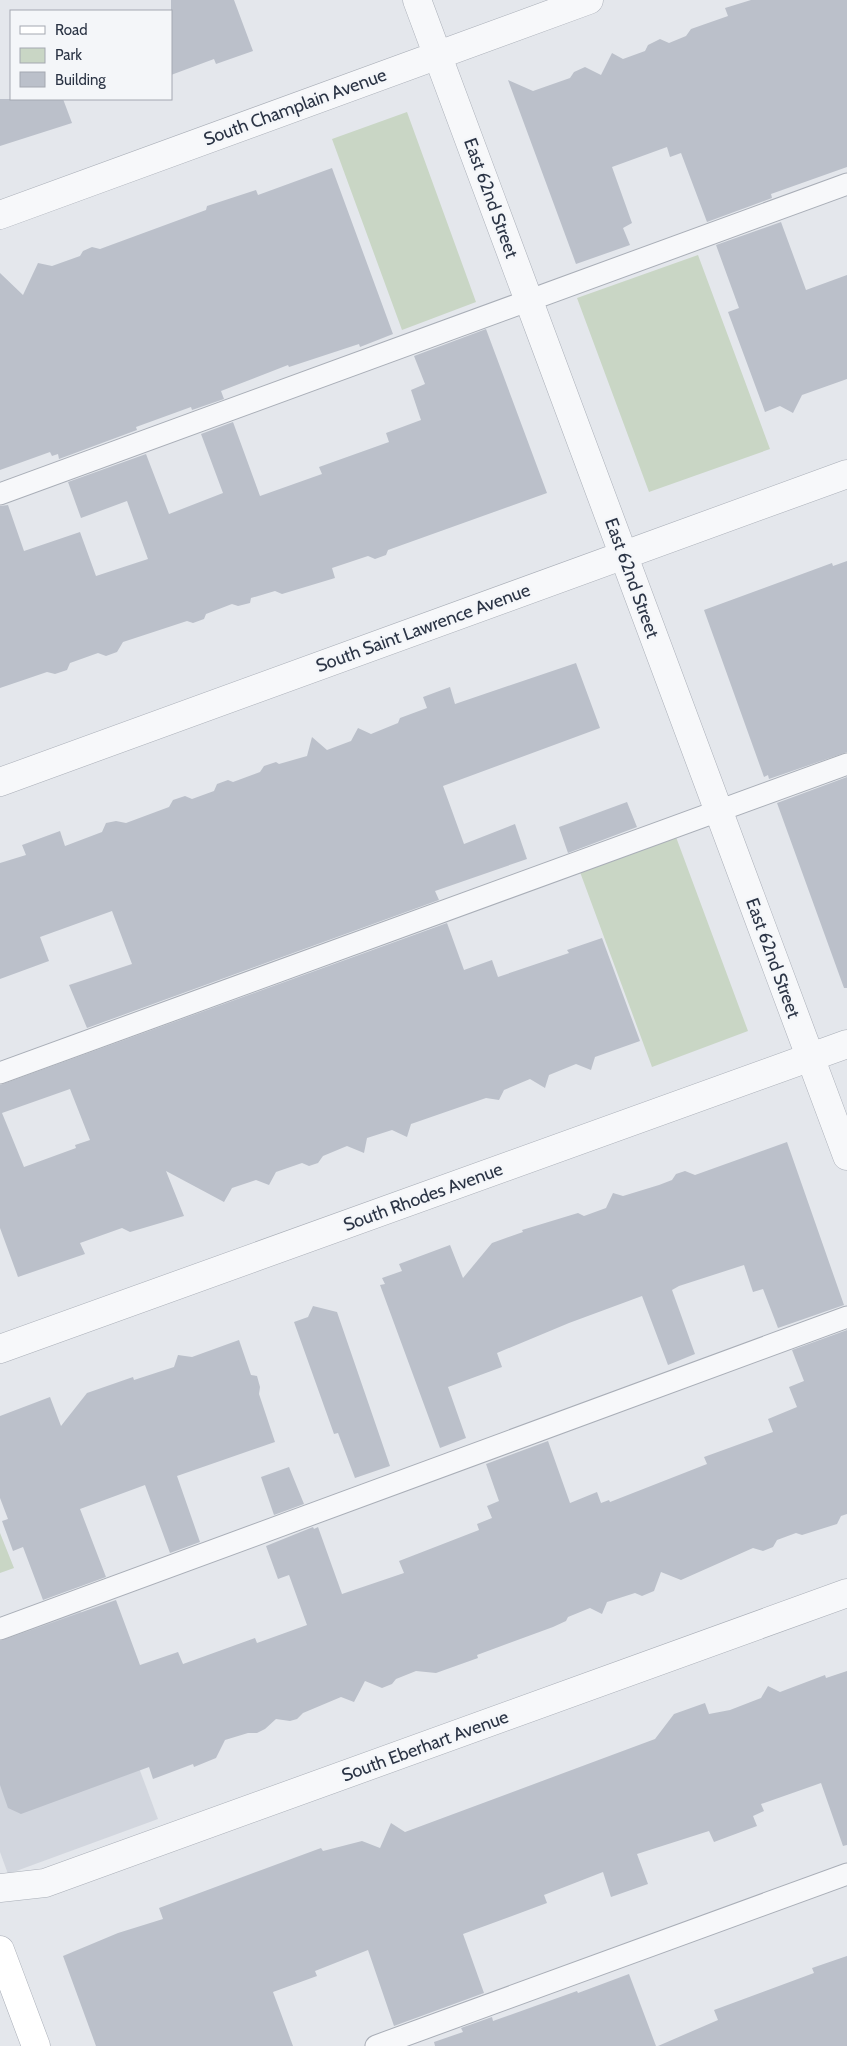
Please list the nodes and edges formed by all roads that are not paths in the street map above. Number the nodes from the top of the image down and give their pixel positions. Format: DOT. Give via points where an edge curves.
graph roads {
  1 [pos="417,0"];
  2 [pos="589,0"];
  3 [pos="438,55"];
  4 [pos="847,184"];
  5 [pos="0,215"];
  6 [pos="529,300"];
  7 [pos="847,474"];
  8 [pos="0,494"];
  9 [pos="624,555"];
  10 [pos="847,764"];
  11 [pos="0,782"];
  12 [pos="719,811"];
  13 [pos="847,1044"];
  14 [pos="810,1057"];
  15 [pos="0,1073"];
  16 [pos="847,1156"];
  17 [pos="847,1317"];
  18 [pos="0,1349"];
  19 [pos="847,1593"];
  20 [pos="0,1630"];
  21 [pos="847,1874"];
  22 [pos="0,1888"];
  23 [pos="0,1950"];
  24 [pos="36,2046"];
  25 [pos="376,2046"];
  1 -- 3 [label="street, East 62nd Street"];
  2 -- 3 [label="street, South Champlain Avenue"];
  3 -- 5 [label="street, South Champlain Avenue"];
  3 -- 6 [label="street, East 62nd Street"];
  4 -- 6 [label="lane"];
  6 -- 8 [label="lane"];
  6 -- 9 [label="street, East 62nd Street"];
  7 -- 9 [label="street, South Saint Lawrence Avenue"];
  9 -- 11 [label="street, South Saint Lawrence Avenue"];
  9 -- 12 [label="street, East 62nd Street"];
  10 -- 12 [label="lane"];
  12 -- 14 [label="street, East 62nd Street"];
  12 -- 15 [label="lane"];
  13 -- 14 [label="street, South Rhodes Avenue"];
  14 -- 16 [label="street, East 62nd Street"];
  14 -- 18 [label="street, South Rhodes Avenue"];
  17 -- 20 [label="lane"];
  19 -- 22 [label="street, South Eberhart Avenue" via="45,1883"];
  21 -- 25 [label="lane"];
  23 -- 24 [label="street"];
}
